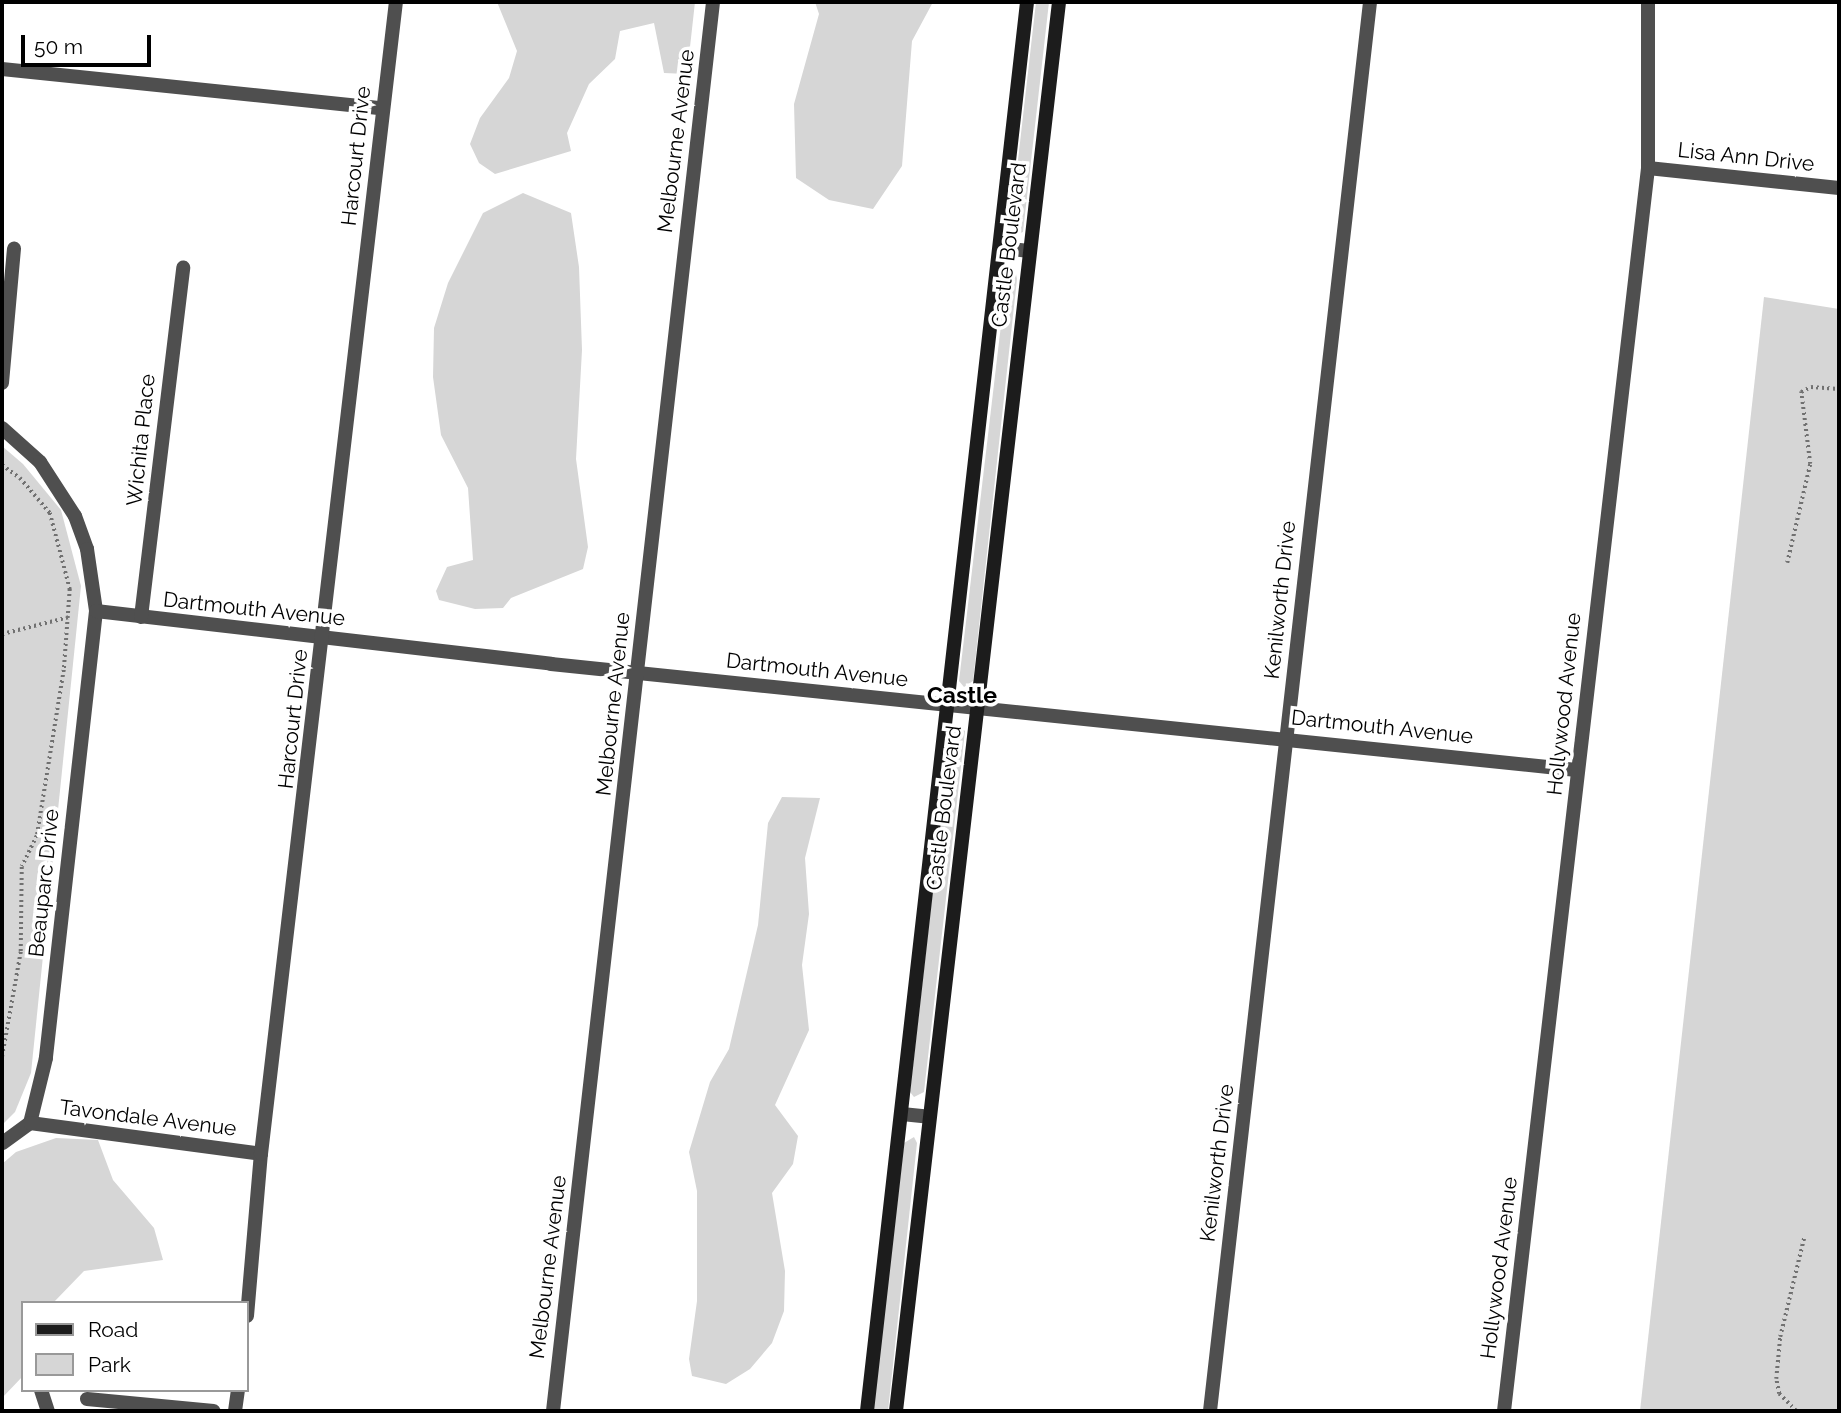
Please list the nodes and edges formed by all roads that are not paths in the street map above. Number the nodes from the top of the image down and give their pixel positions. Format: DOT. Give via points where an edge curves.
graph roads {
  1 [pos="396,2"];
  2 [pos="713,2"];
  3 [pos="1027,2"];
  4 [pos="1059,2"];
  5 [pos="1370,2"];
  6 [pos="1648,2"];
  7 [pos="2,69"];
  8 [pos="381,108"];
  9 [pos="1648,167"];
  10 [pos="1839,188"];
  11 [pos="1001,248"];
  12 [pos="14,249"];
  13 [pos="1029,251"];
  14 [pos="183,268"];
  15 [pos="2,383"];
  16 [pos="2,428"];
  17 [pos="96,611"];
  18 [pos="141,617"];
  19 [pos="324,638"];
  20 [pos="638,673"];
  21 [pos="949,705"];
  22 [pos="977,708"];
  23 [pos="1286,738"];
  24 [pos="1577,770"];
  25 [pos="902,1114"];
  26 [pos="929,1117"];
  27 [pos="30,1124"];
  28 [pos="2,1143"];
  29 [pos="261,1154"];
  30 [pos="248,1304"];
  31 [pos="42,1392"];
  32 [pos="238,1392"];
  33 [pos="85,1400"];
  34 [pos="48,1411"];
  35 [pos="214,1411"];
  36 [pos="235,1411"];
  37 [pos="553,1411"];
  38 [pos="867,1411"];
  39 [pos="896,1411"];
  40 [pos="1210,1411"];
  41 [pos="1504,1411"];
  1 -- 8 [label="street, Harcourt Drive"];
  2 -- 20 [label="street, Melbourne Avenue"];
  3 -- 11 [label="street, Castle Boulevard"];
  4 -- 13 [label="street, Castle Boulevard"];
  5 -- 23 [label="street, Kenilworth Drive"];
  6 -- 9 [label="street, Hollywood Avenue"];
  7 -- 8 [label="street"];
  8 -- 19 [label="street, Harcourt Drive"];
  9 -- 10 [label="street, Lisa Ann Drive"];
  9 -- 24 [label="street, Hollywood Avenue"];
  11 -- 13 [label="street"];
  11 -- 21 [label="street, Castle Boulevard"];
  12 -- 15 [label="street"];
  13 -- 22 [label="street, Castle Boulevard"];
  14 -- 18 [label="street, Wichita Place"];
  16 -- 17 [label="street, Beauparc Drive" via="40,462 75,516 87,549"];
  17 -- 18 [label="street, Dartmouth Avenue"];
  17 -- 27 [label="street, Beauparc Drive" via="46,1058"];
  18 -- 19 [label="street, Dartmouth Avenue"];
  19 -- 20 [label="street, Dartmouth Avenue"];
  19 -- 29 [label="street, Harcourt Drive"];
  20 -- 21 [label="street, Dartmouth Avenue"];
  20 -- 37 [label="street, Melbourne Avenue"];
  21 -- 22 [label="street, Dartmouth Avenue"];
  21 -- 25 [label="street, Castle Boulevard"];
  22 -- 23 [label="street, Dartmouth Avenue"];
  22 -- 26 [label="street, Castle Boulevard"];
  23 -- 24 [label="street, Dartmouth Avenue"];
  23 -- 40 [label="street, Kenilworth Drive"];
  24 -- 41 [label="street, Hollywood Avenue"];
  25 -- 26 [label="street"];
  25 -- 38 [label="street, Castle Boulevard"];
  26 -- 39 [label="street, Castle Boulevard"];
  27 -- 28 [label="street"];
  27 -- 29 [label="street, Tavondale Avenue"];
  29 -- 30 [label="street, Harcourt Drive"];
  31 -- 34 [label="street"];
  32 -- 36 [label="street"];
  33 -- 35 [label="street"];
}
